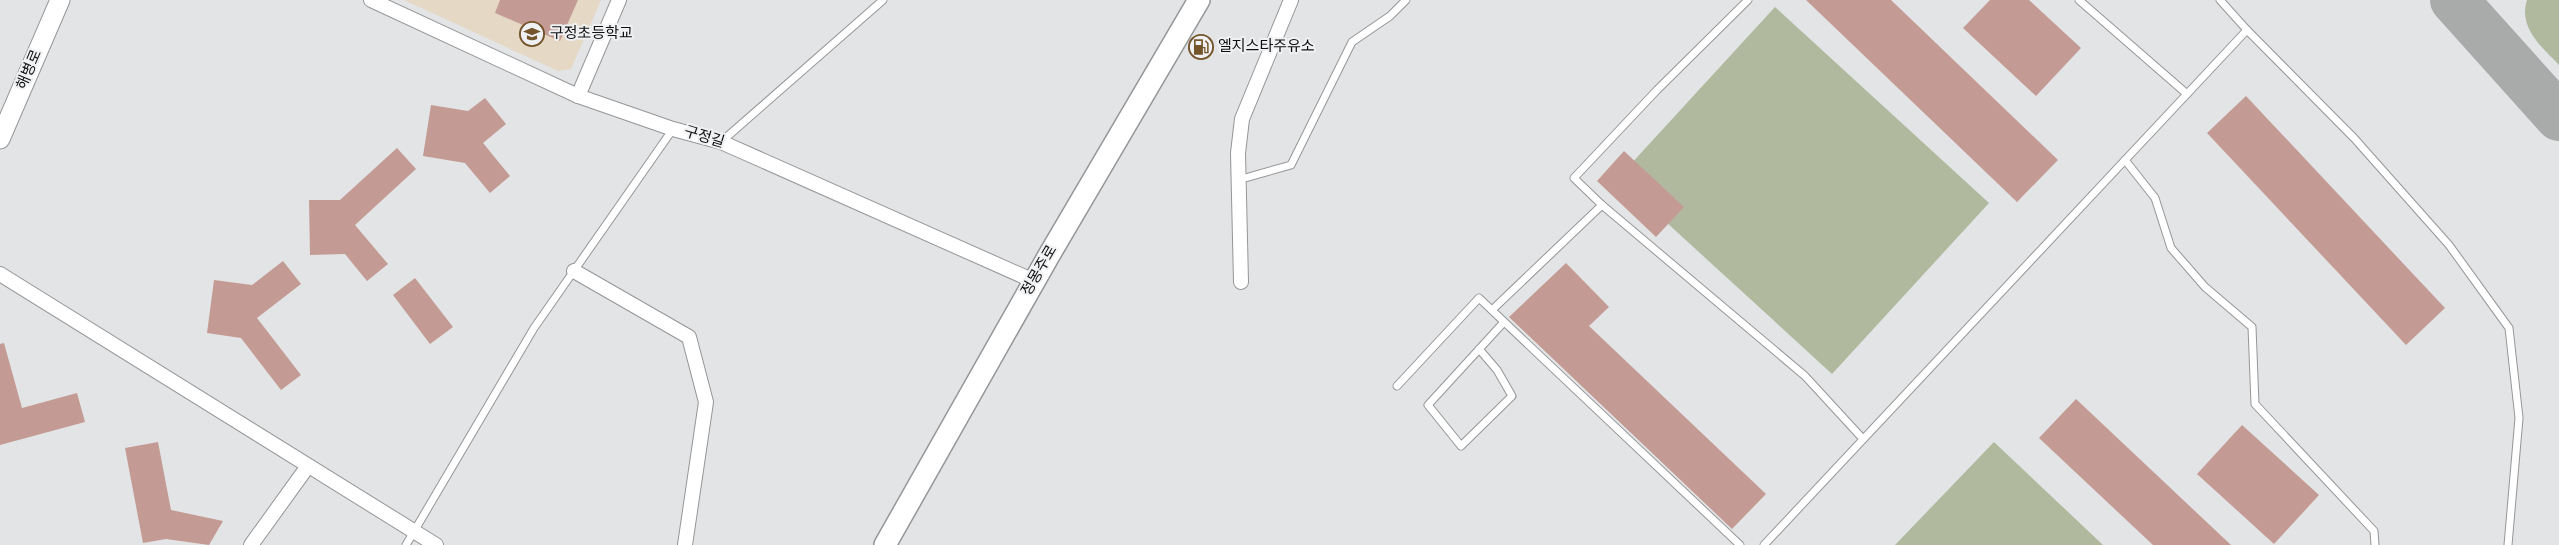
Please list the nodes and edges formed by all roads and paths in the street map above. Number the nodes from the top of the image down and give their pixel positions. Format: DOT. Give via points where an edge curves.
graph roads {
  1 [pos="60,0"];
  2 [pos="371,0"];
  3 [pos="619,0"];
  4 [pos="883,0"];
  5 [pos="1199,0"];
  6 [pos="1291,0"];
  7 [pos="1406,0"];
  8 [pos="1748,0"];
  9 [pos="2079,0"];
  10 [pos="2220,0"];
  11 [pos="2247,30"];
  12 [pos="2187,94"];
  13 [pos="578,96"];
  14 [pos="673,128"];
  15 [pos="0,139"];
  16 [pos="721,142"];
  17 [pos="2125,160"];
  18 [pos="1238,180"];
  19 [pos="1602,205"];
  20 [pos="574,271"];
  21 [pos="0,274"];
  22 [pos="1034,282"];
  23 [pos="1241,282"];
  24 [pos="1492,310"];
  25 [pos="1504,322"];
  26 [pos="1480,349"];
  27 [pos="1397,386"];
  28 [pos="1863,440"];
  29 [pos="308,466"];
  30 [pos="414,532"];
  31 [pos="251,545"];
  32 [pos="406,545"];
  33 [pos="436,545"];
  34 [pos="685,545"];
  35 [pos="885,545"];
  36 [pos="1740,545"];
  37 [pos="1764,545"];
  38 [pos="2375,545"];
  39 [pos="2508,545"];
  1 -- 15 [label="main road, 해병로"];
  2 -- 13 [label="street, 구정길"];
  3 -- 13 [label="street"];
  4 -- 16 [label="lane"];
  5 -- 22 [label="main road, 정몽주로"];
  6 -- 18 [label="street" via="1242,119"];
  7 -- 18 [label="lane" via="1390,16 1352,42 1291,165"];
  8 -- 19 [label="lane" via="1574,178"];
  9 -- 12 [label="lane"];
  10 -- 11 [label="lane"];
  11 -- 12 [label="lane"];
  11 -- 39 [label="lane" via="2354,138 2449,245 2509,328 2519,418"];
  12 -- 17 [label="lane"];
  13 -- 14 [label="street, 구정길"];
  14 -- 16 [label="street, 구정길"];
  14 -- 20 [label="lane"];
  16 -- 22 [label="street, 구정길"];
  17 -- 28 [label="lane"];
  17 -- 38 [label="lane" via="2155,198 2171,248 2205,287 2252,327 2254,404 2374,531"];
  18 -- 23 [label="street"];
  19 -- 24 [label="lane"];
  19 -- 28 [label="lane" via="1805,376"];
  20 -- 30 [label="lane" via="534,328"];
  20 -- 34 [label="street" via="689,337 706,402"];
  21 -- 29 [label="street"];
  22 -- 35 [label="main road, 정몽주로"];
  24 -- 25 [label="lane"];
  24 -- 27 [label="lane" via="1479,298"];
  25 -- 26 [label="lane"];
  25 -- 36 [label="lane"];
  26 -- 26 [label="lane" via="1428,404 1461,446 1512,396"];
  28 -- 37 [label="lane"];
  29 -- 30 [label="street"];
  29 -- 31 [label="street"];
  30 -- 32 [label="lane"];
  30 -- 33 [label="street"];
}
